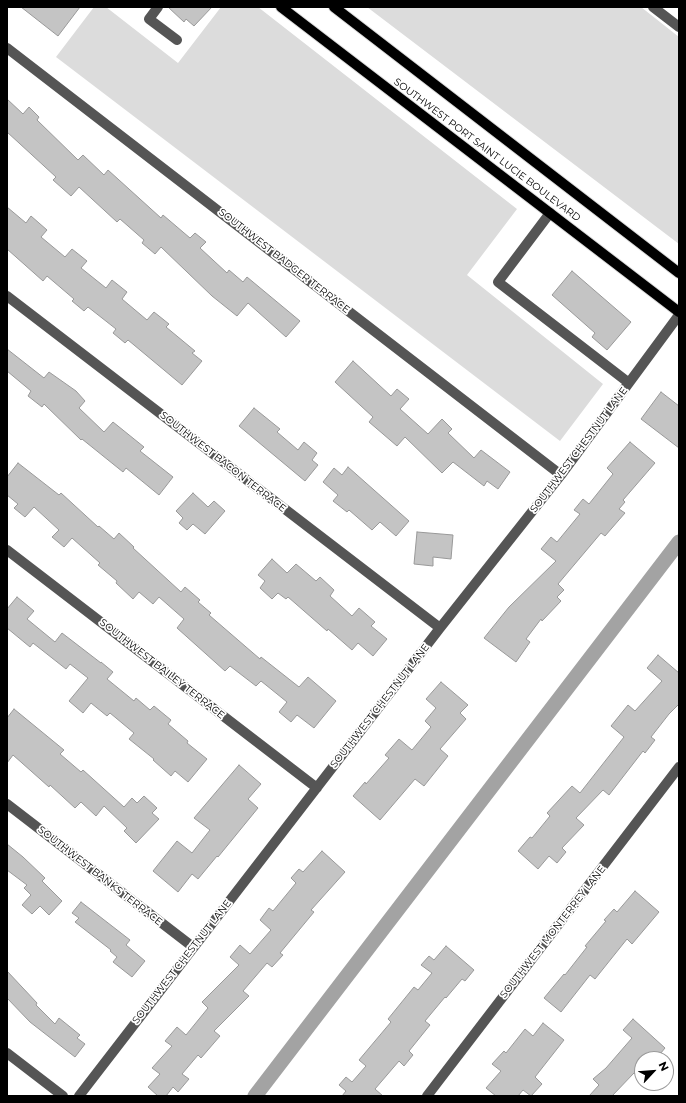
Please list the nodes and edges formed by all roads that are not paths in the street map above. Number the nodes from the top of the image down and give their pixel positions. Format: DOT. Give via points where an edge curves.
graph roads {
  1 [pos="158,7"];
  2 [pos="280,7"];
  3 [pos="334,7"];
  4 [pos="653,7"];
  5 [pos="679,27"];
  6 [pos="177,40"];
  7 [pos="7,48"];
  8 [pos="550,213"];
  9 [pos="679,273"];
  10 [pos="7,296"];
  11 [pos="679,313"];
  12 [pos="629,383"];
  13 [pos="561,475"];
  14 [pos="7,550"];
  15 [pos="440,628"];
  16 [pos="679,767"];
  17 [pos="317,788"];
  18 [pos="7,804"];
  19 [pos="193,948"];
  20 [pos="7,1052"];
  21 [pos="63,1096"];
  22 [pos="78,1096"];
  23 [pos="426,1096"];
  1 -- 6 [label="street" via="150,18"];
  2 -- 8 [label="main road, SOUTHWEST PORT SAINT LUCIE BOULEVARD"];
  3 -- 9 [label="main road, SOUTHWEST PORT SAINT LUCIE BOULEVARD"];
  4 -- 5 [label="street"];
  7 -- 13 [label="street, SOUTHWEST BADGER TERRACE"];
  8 -- 11 [label="main road, SOUTHWEST PORT SAINT LUCIE BOULEVARD"];
  8 -- 12 [label="street" via="498,282"];
  10 -- 15 [label="street, SOUTHWEST BACON TERRACE"];
  11 -- 12 [label="street, SOUTHWEST CHESTNUT LANE"];
  12 -- 13 [label="street, SOUTHWEST CHESTNUT LANE"];
  13 -- 15 [label="street, SOUTHWEST CHESTNUT LANE"];
  14 -- 17 [label="street, SOUTHWEST BAILEY TERRACE"];
  15 -- 17 [label="street, SOUTHWEST CHESTNUT LANE"];
  16 -- 23 [label="street, SOUTHWEST MONTERREY LANE"];
  17 -- 19 [label="street, SOUTHWEST CHESTNUT LANE"];
  18 -- 19 [label="street, SOUTHWEST BANKS TERRACE"];
  19 -- 22 [label="street, SOUTHWEST CHESTNUT LANE"];
  20 -- 21 [label="street"];
}
